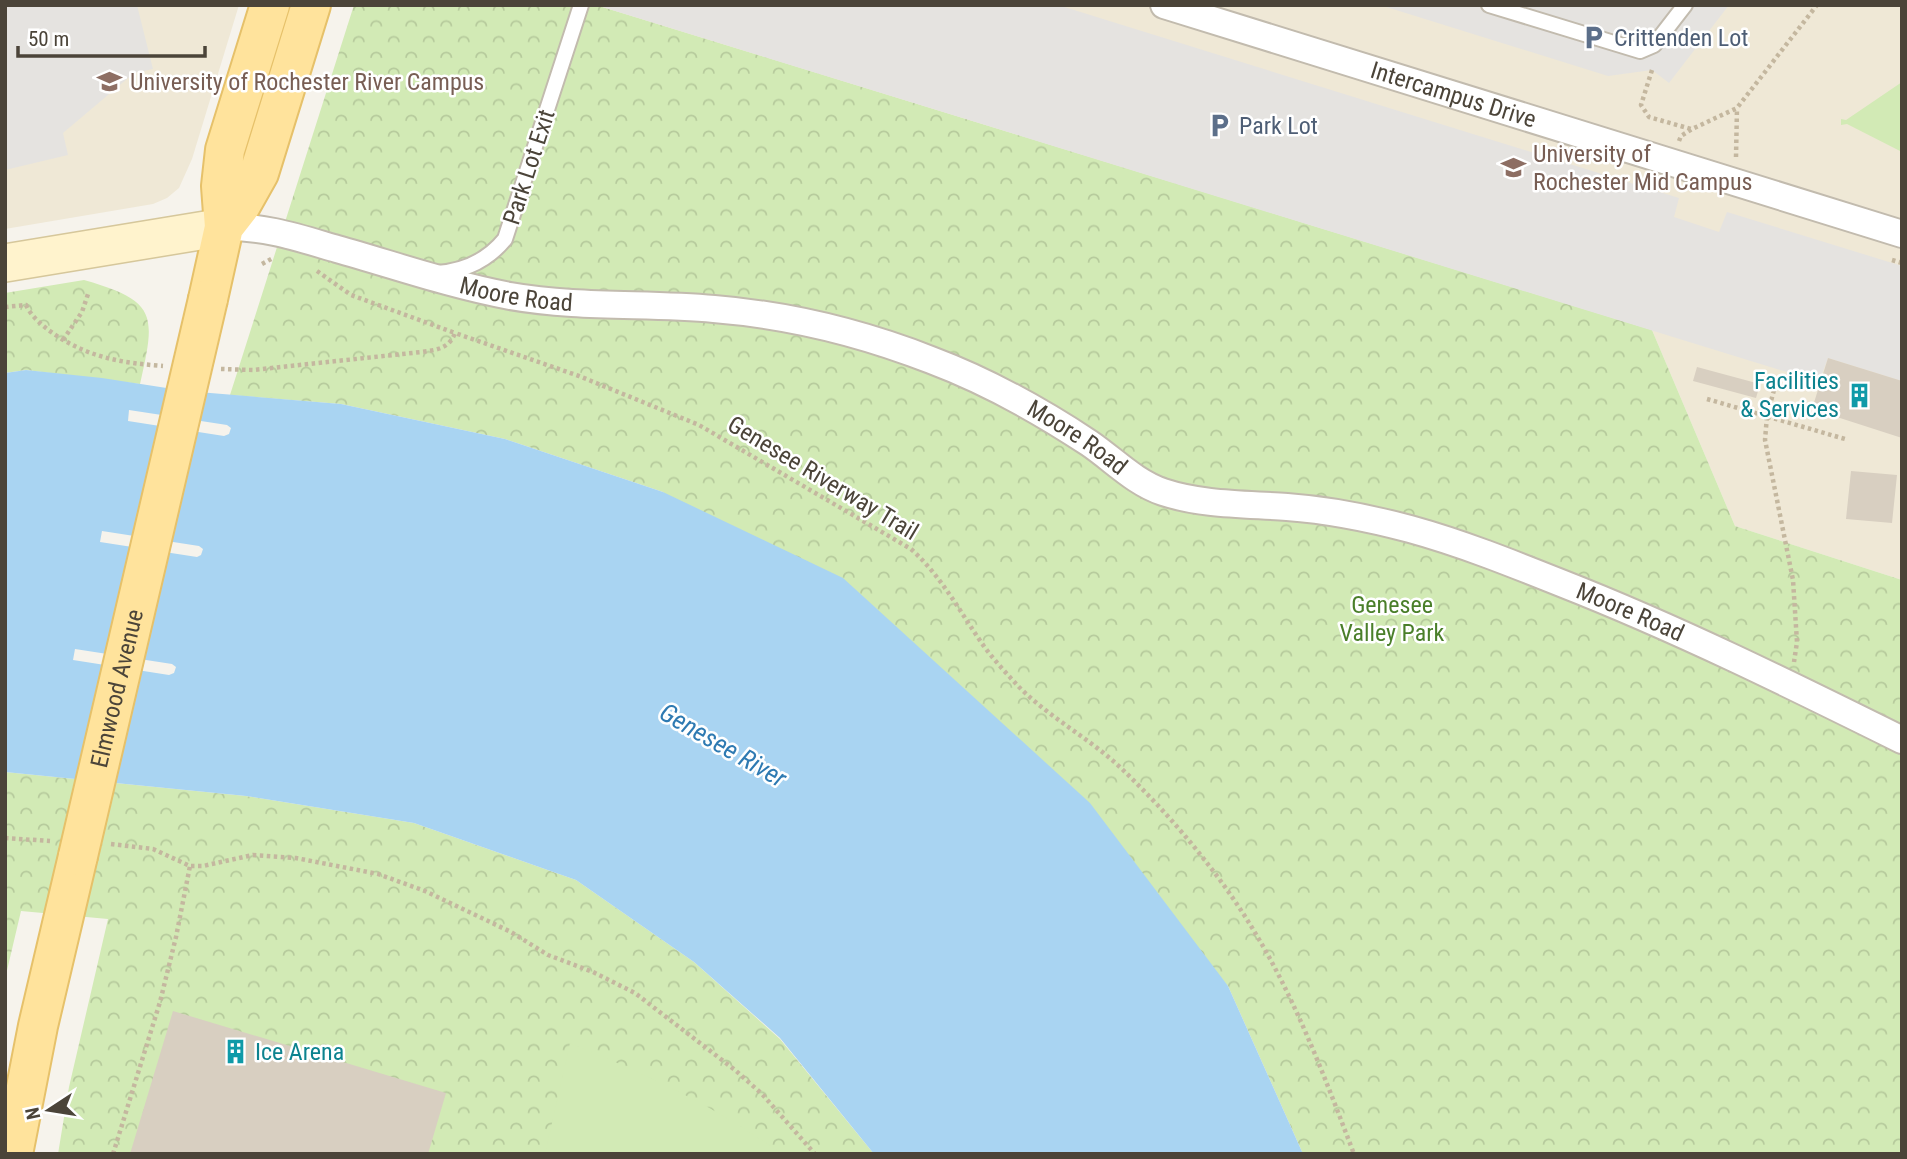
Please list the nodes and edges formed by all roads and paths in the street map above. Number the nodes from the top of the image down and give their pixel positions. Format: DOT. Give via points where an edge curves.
graph roads {
  1 [pos="270,5"];
  2 [pos="312,5"];
  3 [pos="581,5"];
  4 [pos="1164,5"];
  5 [pos="1489,5"];
  6 [pos="1685,5"];
  7 [pos="1817,5"];
  8 [pos="1652,70"];
  9 [pos="1737,108"];
  10 [pos="1692,129"];
  11 [pos="1675,149"];
  12 [pos="1735,181"];
  13 [pos="224,226"];
  14 [pos="1902,234"];
  15 [pos="283,256"];
  16 [pos="5,262"];
  17 [pos="262,264"];
  18 [pos="306,264"];
  19 [pos="421,273"];
  20 [pos="88,293"];
  21 [pos="5,307"];
  22 [pos="456,333"];
  23 [pos="63,340"];
  24 [pos="166,366"];
  25 [pos="208,368"];
  26 [pos="1774,390"];
  27 [pos="1707,399"];
  28 [pos="1767,416"];
  29 [pos="1845,439"];
  30 [pos="1786,682"];
  31 [pos="1902,740"];
  32 [pos="5,838"];
  33 [pos="82,847"];
  34 [pos="191,866"];
  35 [pos="13,1154"];
  36 [pos="113,1154"];
  37 [pos="815,1154"];
  38 [pos="1354,1154"];
  1 -- 13 [label="main road, Elmwood Avenue" via="225,150 221,186"];
  2 -- 13 [label="main road, Elmwood Avenue" via="262,166"];
  3 -- 19 [label="lane, Park Lot Exit" via="505,239 472,264"];
  4 -- 12 [label="street, Intercampus Drive"];
  5 -- 6 [label="lane" via="1640,51 1654,45"];
  7 -- 9 [label="path"];
  8 -- 10 [label="path" via="1641,105 1649,117"];
  9 -- 10 [label="path"];
  9 -- 12 [label="path"];
  10 -- 11 [label="path" via="1681,136"];
  12 -- 14 [label="street, Intercampus Drive"];
  13 -- 16 [label="street"];
  13 -- 19 [label="street, Moore Road" via="271,230"];
  13 -- 33 [label="main road, Elmwood Avenue, bridge"];
  15 -- 17 [label="path"];
  18 -- 22 [label="path, Genesee Riverway Trail" via="351,295"];
  19 -- 30 [label="street, Moore Road" via="526,299 747,312 861,336 935,361 1007,394 1160,491 1193,499 1320,510 1413,530 1583,592"];
  20 -- 23 [label="path" via="82,312"];
  21 -- 23 [label="path" via="26,304 34,317"];
  22 -- 25 [label="path" via="443,348 421,352 253,370"];
  22 -- 38 [label="path, Genesee Riverway Trail" via="699,425 926,562 1002,668 1041,707 1096,746 1137,784 1235,902 1294,1008"];
  23 -- 24 [label="path" via="110,360"];
  26 -- 28 [label="path"];
  27 -- 28 [label="path"];
  28 -- 29 [label="path"];
  28 -- 30 [label="path" via="1765,440 1795,600 1796,655"];
  30 -- 31 [label="street, Moore Road"];
  32 -- 33 [label="path"];
  33 -- 34 [label="path" via="153,849"];
  33 -- 35 [label="main road, Elmwood Avenue"];
  34 -- 36 [label="path" via="160,1002"];
  34 -- 37 [label="path" via="253,855 296,858 378,874 425,891 548,955 635,993 753,1086"];
}
